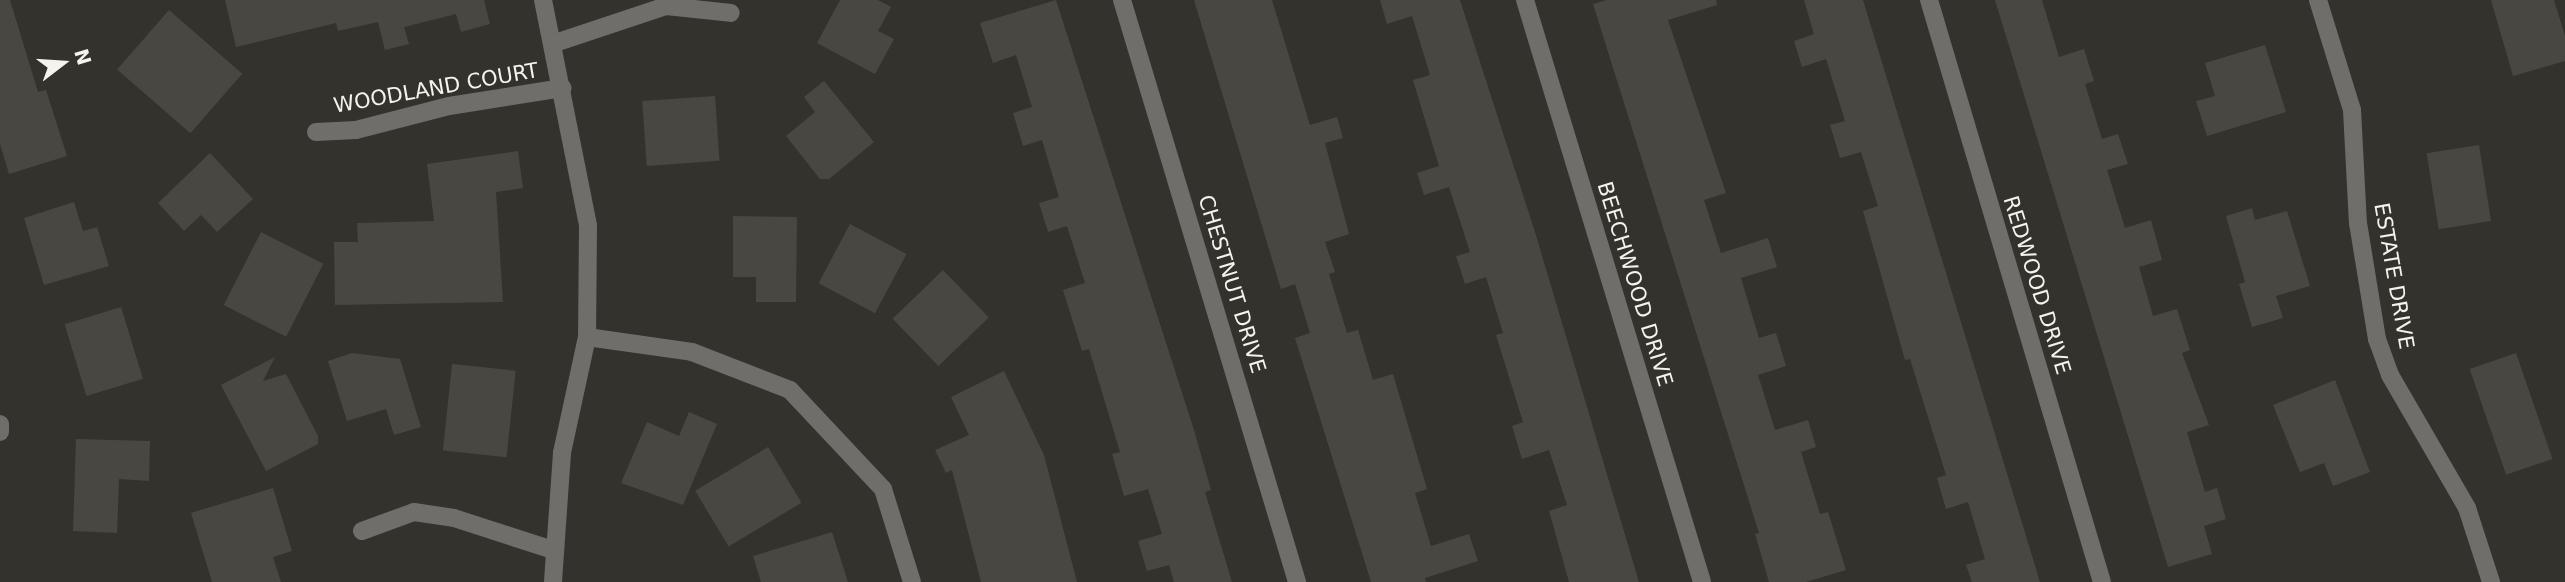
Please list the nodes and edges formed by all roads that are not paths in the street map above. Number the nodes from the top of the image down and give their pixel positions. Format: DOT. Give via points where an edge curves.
graph roads {
  1 [pos="543,0"];
  2 [pos="1122,0"];
  3 [pos="1525,0"];
  4 [pos="1929,0"];
  5 [pos="2318,0"];
  6 [pos="731,13"];
  7 [pos="555,43"];
  8 [pos="563,88"];
  9 [pos="316,132"];
  10 [pos="587,337"];
  11 [pos="0,424"];
  12 [pos="0,432"];
  13 [pos="362,531"];
  14 [pos="553,550"];
  15 [pos="552,582"];
  16 [pos="912,582"];
  17 [pos="1297,582"];
  18 [pos="1702,582"];
  19 [pos="2102,582"];
  20 [pos="2491,582"];
  1 -- 7 [label="street"];
  2 -- 17 [label="street, CHESTNUT DRIVE"];
  3 -- 18 [label="street, BEECHWOOD DRIVE"];
  4 -- 19 [label="street, REDWOOD DRIVE"];
  5 -- 20 [label="street, ESTATE DRIVE" via="2352,110 2358,223 2377,339 2390,375 2467,509"];
  6 -- 7 [label="street" via="666,6"];
  7 -- 8 [label="street"];
  8 -- 9 [label="street, WOODLAND COURT" via="449,106 356,130"];
  8 -- 10 [label="street" via="588,226"];
  10 -- 14 [label="street" via="562,453"];
  10 -- 16 [label="street" via="692,352 790,390 883,489"];
  11 -- 12 [label="street"];
  13 -- 14 [label="street" via="414,512 454,518"];
  14 -- 15 [label="street"];
}
